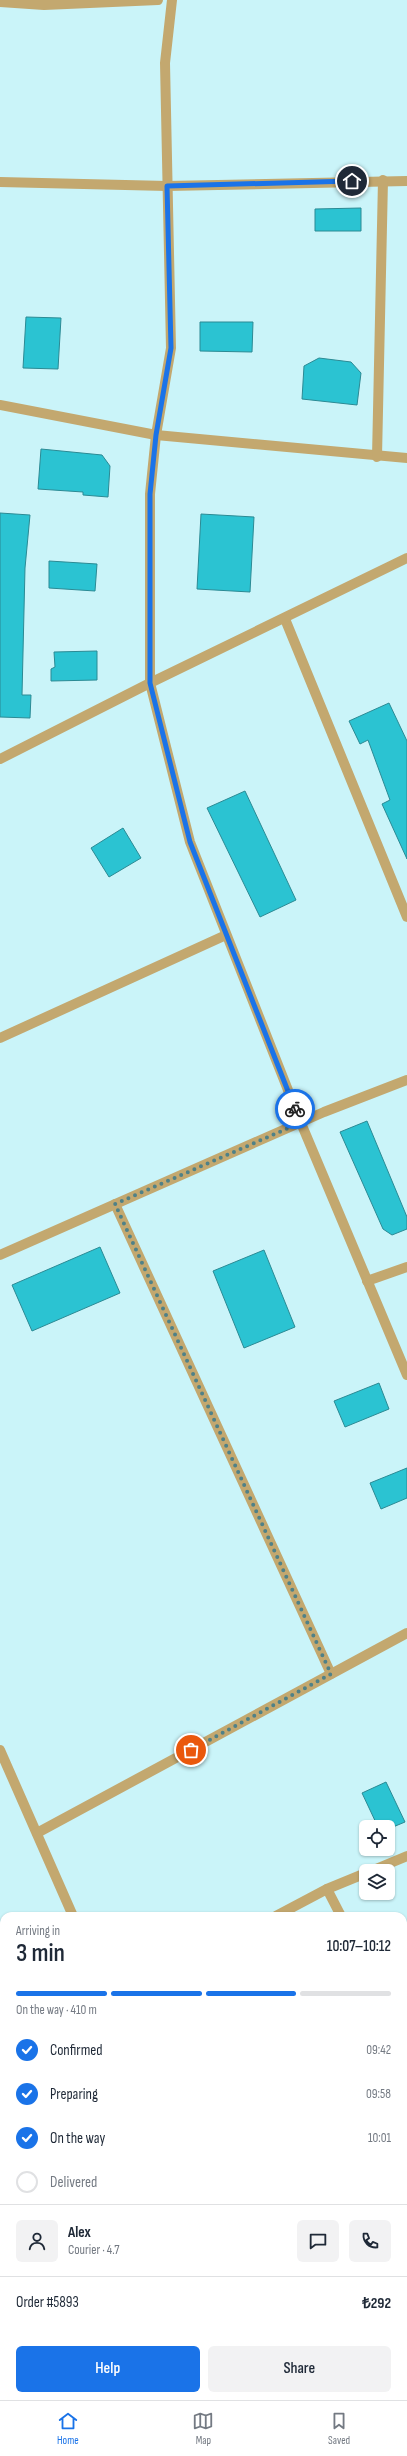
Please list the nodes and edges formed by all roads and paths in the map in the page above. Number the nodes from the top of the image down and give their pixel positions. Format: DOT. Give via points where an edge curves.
graph roads {
  1 [pos="158,0"];
  2 [pos="172,0"];
  3 [pos="0,2"];
  4 [pos="382,180"];
  5 [pos="407,181"];
  6 [pos="0,182"];
  7 [pos="167,186"];
  8 [pos="0,405"];
  9 [pos="156,435"];
  10 [pos="377,457"];
  11 [pos="407,458"];
  12 [pos="407,558"];
  13 [pos="285,619"];
  14 [pos="150,683"];
  15 [pos="0,758"];
  16 [pos="407,917"];
  17 [pos="226,935"];
  18 [pos="0,1038"];
  19 [pos="407,1080"];
  20 [pos="300,1123"];
  21 [pos="115,1204"];
  22 [pos="0,1255"];
  23 [pos="407,1267"];
  24 [pos="366,1281"];
  25 [pos="407,1374"];
  26 [pos="407,1632"];
  27 [pos="331,1674"];
  28 [pos="0,1750"];
  29 [pos="37,1833"];
  30 [pos="406,1859"];
  31 [pos="391,1864"];
  32 [pos="359,1876"];
  33 [pos="327,1889"];
  34 [pos="71,1912"];
  35 [pos="284,1912"];
  36 [pos="339,1912"];
  1 -- 3 [label="street" via="44,5"];
  2 -- 7 [label="street" via="165,63"];
  4 -- 5 [label="street"];
  4 -- 7 [label="street"];
  4 -- 10 [label="street"];
  6 -- 7 [label="street"];
  7 -- 9 [label="street" via="171,348"];
  8 -- 9 [label="street"];
  9 -- 10 [label="street"];
  9 -- 14 [label="street" via="150,494"];
  10 -- 11 [label="street"];
  12 -- 13 [label="street"];
  13 -- 14 [label="street"];
  13 -- 16 [label="street"];
  14 -- 15 [label="street"];
  14 -- 17 [label="street" via="190,842"];
  17 -- 18 [label="street"];
  17 -- 20 [label="street"];
  19 -- 20 [label="street"];
  20 -- 21 [label="street"];
  20 -- 24 [label="street"];
  21 -- 22 [label="street"];
  21 -- 27 [label="street"];
  23 -- 24 [label="street"];
  24 -- 25 [label="street"];
  26 -- 27 [label="street"];
  27 -- 29 [label="street"];
  28 -- 29 [label="street"];
  29 -- 34 [label="street"];
  30 -- 31 [label="street"];
  32 -- 33 [label="street"];
  33 -- 35 [label="street"];
  33 -- 36 [label="street"];
}
